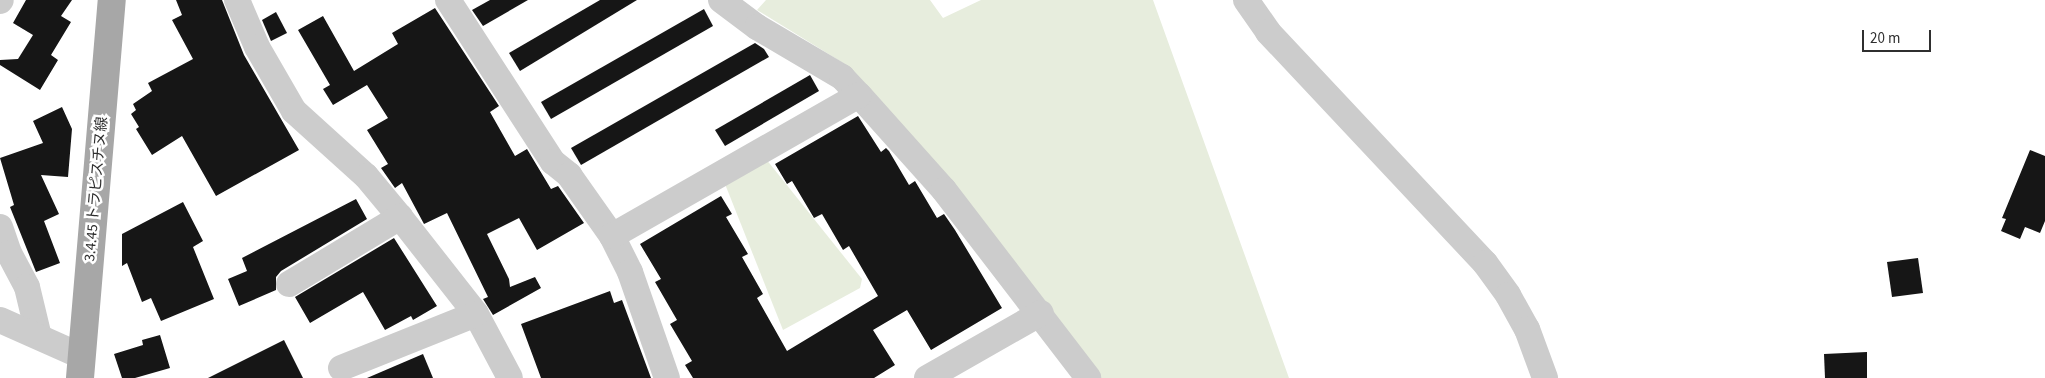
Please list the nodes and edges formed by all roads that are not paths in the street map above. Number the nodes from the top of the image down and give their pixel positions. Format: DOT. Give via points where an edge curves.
graph roads {
  1 [pos="112,0"];
  2 [pos="237,0"];
  3 [pos="448,0"];
  4 [pos="720,0"];
  5 [pos="1246,0"];
  6 [pos="859,95"];
  7 [pos="400,217"];
  8 [pos="0,227"];
  9 [pos="612,236"];
  10 [pos="289,284"];
  11 [pos="476,314"];
  12 [pos="1041,314"];
  13 [pos="0,320"];
  14 [pos="39,337"];
  15 [pos="81,367"];
  16 [pos="341,368"];
  17 [pos="510,378"];
  18 [pos="667,378"];
  19 [pos="927,378"];
  20 [pos="1088,378"];
  21 [pos="1545,378"];
  1 -- 15 [label="main road, 3.4.45 トラピスチヌ線"];
  2 -- 7 [label="street" via="257,47 294,111 366,176"];
  3 -- 9 [label="street" via="553,162 569,176"];
  4 -- 6 [label="street" via="757,27 842,77"];
  5 -- 21 [label="street" via="1268,32 1485,263 1526,328"];
  6 -- 9 [label="street"];
  6 -- 12 [label="street" via="944,190"];
  7 -- 10 [label="street"];
  7 -- 11 [label="street"];
  8 -- 14 [label="street" via="9,254 27,287"];
  9 -- 18 [label="street" via="630,272"];
  11 -- 16 [label="street"];
  11 -- 17 [label="street"];
  12 -- 19 [label="street"];
  12 -- 20 [label="street"];
  13 -- 14 [label="street"];
  14 -- 15 [label="street"];
}
